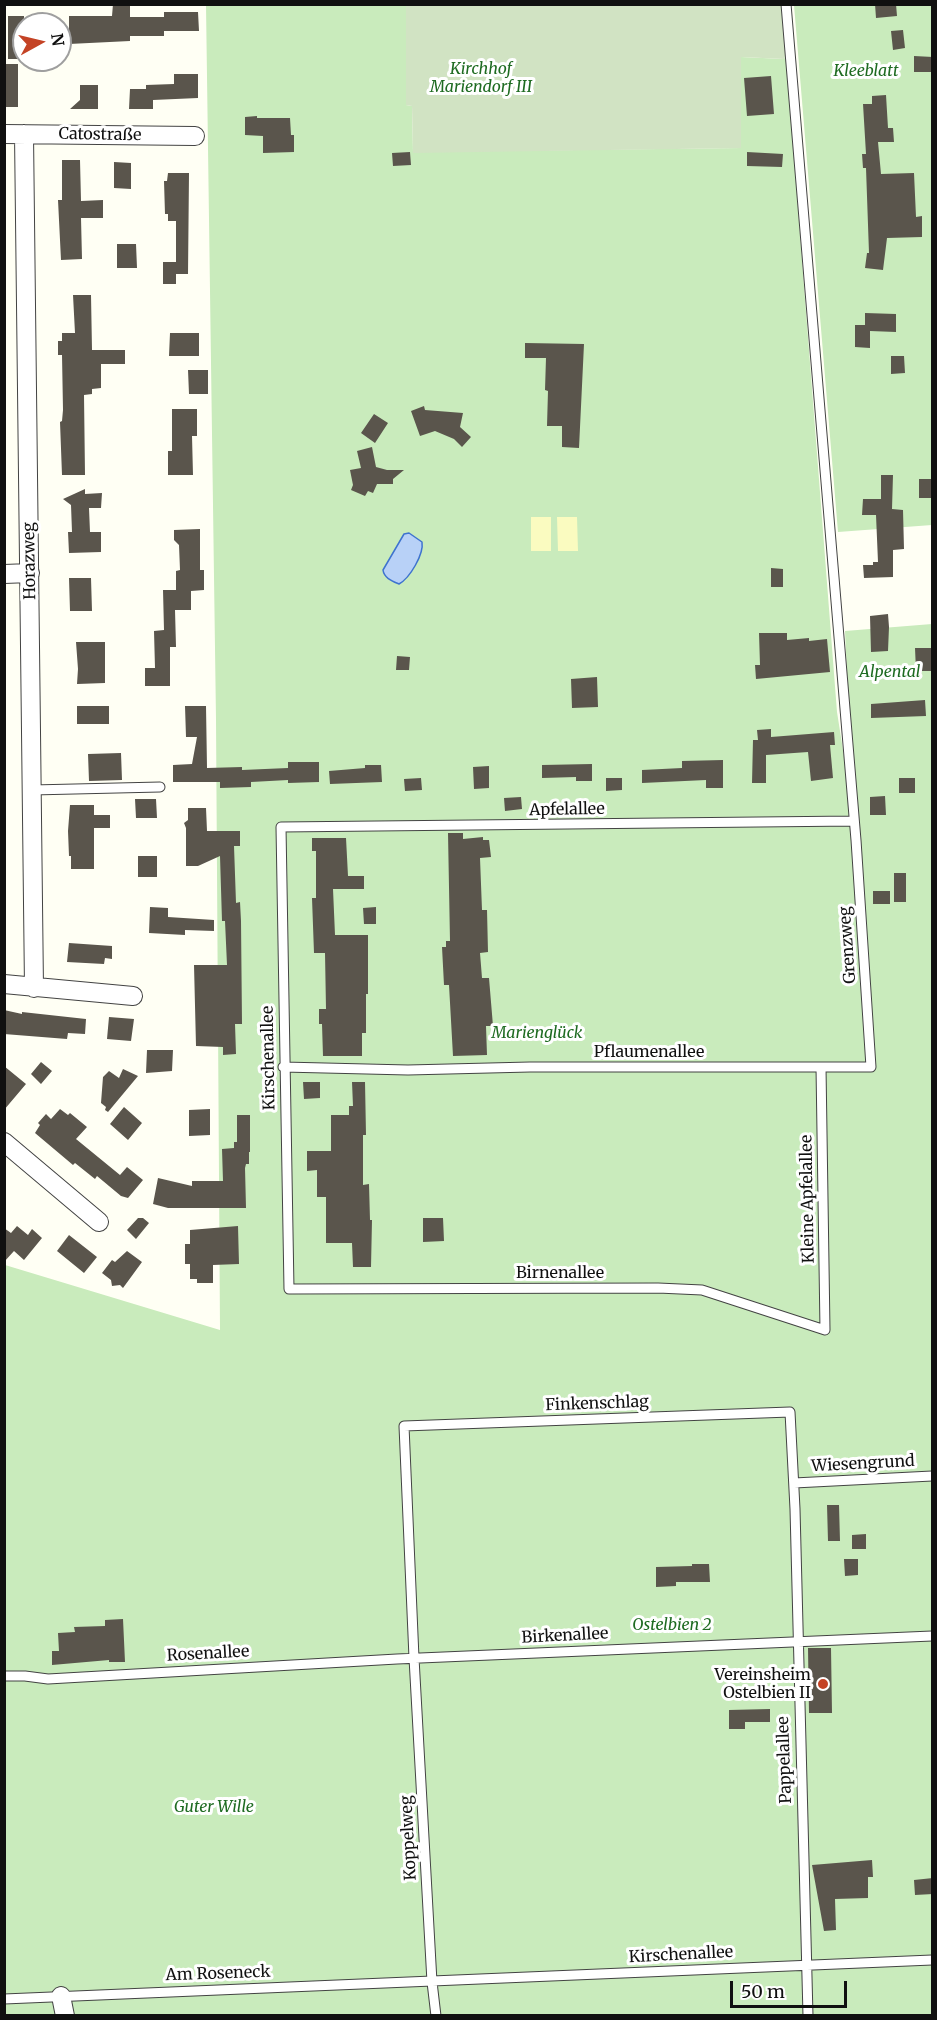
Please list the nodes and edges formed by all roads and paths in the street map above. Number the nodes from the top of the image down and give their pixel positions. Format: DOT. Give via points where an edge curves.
graph roads {
  1 [pos="786,4"];
  2 [pos="4,134"];
  3 [pos="24,134"];
  4 [pos="195,136"];
  5 [pos="30,573"];
  6 [pos="4,574"];
  7 [pos="160,787"];
  8 [pos="32,790"];
  9 [pos="854,821"];
  10 [pos="280,826"];
  11 [pos="4,984"];
  12 [pos="34,988"];
  13 [pos="133,996"];
  14 [pos="283,1067"];
  15 [pos="821,1067"];
  16 [pos="871,1067"];
  17 [pos="4,1142"];
  18 [pos="99,1222"];
  19 [pos="289,1289"];
  20 [pos="825,1330"];
  21 [pos="790,1412"];
  22 [pos="404,1426"];
  23 [pos="933,1476"];
  24 [pos="794,1483"];
  25 [pos="933,1636"];
  26 [pos="797,1642"];
  27 [pos="414,1658"];
  28 [pos="4,1676"];
  29 [pos="933,1960"];
  30 [pos="806,1964"];
  31 [pos="432,1982"];
  32 [pos="61,1996"];
  33 [pos="4,1999"];
  34 [pos="64,2016"];
  35 [pos="436,2016"];
  36 [pos="808,2016"];
  1 -- 9 [label="lane, Grenzweg"];
  2 -- 3 [label="street, Catostraße"];
  3 -- 4 [label="street, Catostraße"];
  3 -- 5 [label="street, Horazweg"];
  5 -- 6 [label="street"];
  5 -- 8 [label="street, Horazweg"];
  7 -- 8 [label="lane"];
  8 -- 12 [label="street, Horazweg"];
  9 -- 10 [label="lane, Apfelallee"];
  9 -- 16 [label="lane, Grenzweg"];
  10 -- 14 [label="lane, Kirschenallee"];
  11 -- 12 [label="street"];
  12 -- 13 [label="street"];
  14 -- 15 [label="lane, Pflaumenallee"];
  14 -- 19 [label="lane, Kirschenallee"];
  15 -- 16 [label="lane, Pflaumenallee"];
  15 -- 20 [label="lane, Kleine Apfelallee"];
  17 -- 18 [label="street"];
  19 -- 20 [label="lane, Birnenallee" via="702,1290"];
  21 -- 22 [label="lane, Finkenschlag"];
  21 -- 24 [label="lane, Pappelallee"];
  22 -- 27 [label="lane, Koppelweg"];
  23 -- 24 [label="lane, Wiesengrund"];
  24 -- 26 [label="lane, Pappelallee"];
  25 -- 26 [label="lane, Birkenallee"];
  26 -- 27 [label="lane, Birkenallee"];
  26 -- 30 [label="lane, Pappelallee"];
  27 -- 28 [label="lane, Rosenallee" via="48,1679"];
  27 -- 31 [label="lane, Koppelweg"];
  29 -- 30 [label="lane, Kirschenallee"];
  30 -- 31 [label="lane, Kirschenallee"];
  30 -- 36 [label="lane, Pappelallee"];
  31 -- 32 [label="lane, Am Roseneck"];
  31 -- 35 [label="lane, Koppelweg"];
  32 -- 33 [label="lane, Am Roseneck"];
  32 -- 34 [label="street"];
}
